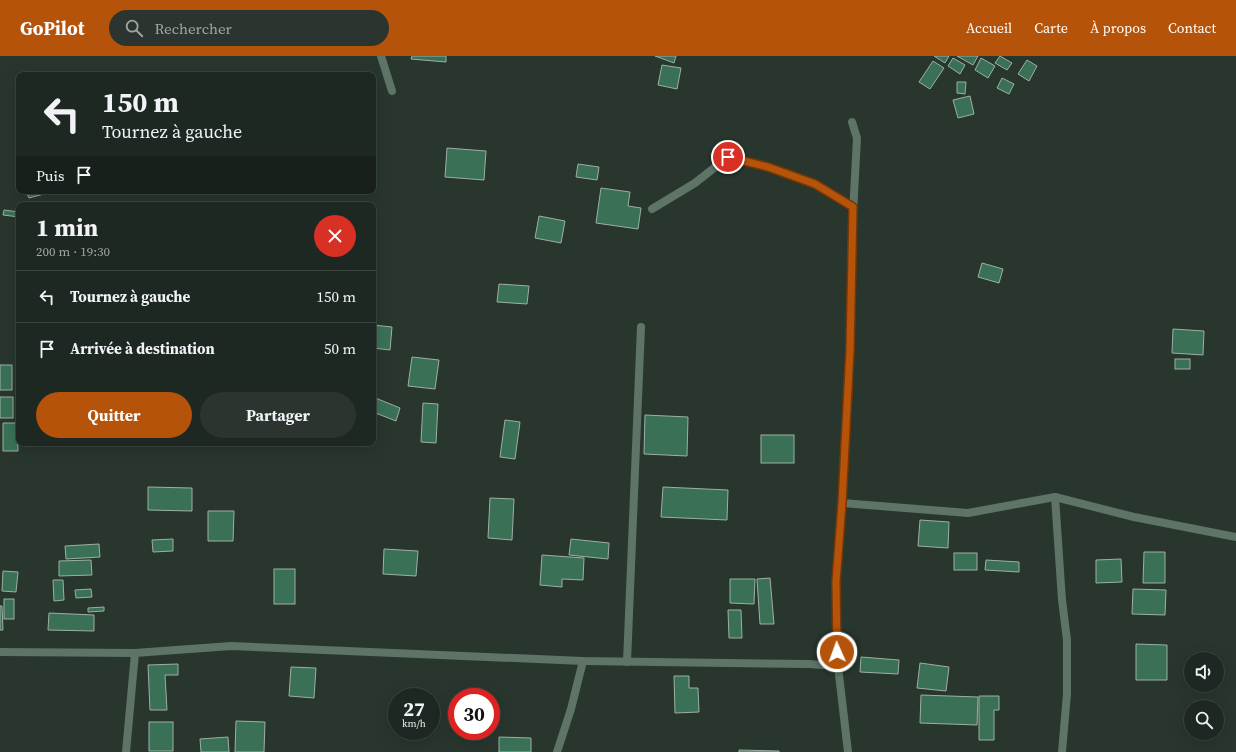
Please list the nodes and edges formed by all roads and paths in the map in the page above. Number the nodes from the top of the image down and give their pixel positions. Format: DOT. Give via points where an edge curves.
graph roads {
  1 [pos="381,56"];
  2 [pos="392,91"];
  3 [pos="852,122"];
  4 [pos="853,207"];
  5 [pos="652,208"];
  6 [pos="641,327"];
  7 [pos="1056,497"];
  8 [pos="842,503"];
  9 [pos="1236,537"];
  10 [pos="0,652"];
  11 [pos="135,653"];
  12 [pos="583,661"];
  13 [pos="627,662"];
  14 [pos="838,666"];
  15 [pos="126,752"];
  16 [pos="557,752"];
  17 [pos="848,752"];
  18 [pos="1062,752"];
  1 -- 2 [label="street"];
  3 -- 4 [label="street" via="857,138"];
  4 -- 5 [label="street" via="815,184 768,167 728,157 695,183"];
  4 -- 8 [label="street" via="850,350"];
  6 -- 13 [label="street"];
  7 -- 8 [label="street" via="968,513"];
  7 -- 9 [label="street" via="1134,517"];
  7 -- 18 [label="street" via="1067,640 1067,694"];
  8 -- 14 [label="street" via="836,582"];
  10 -- 11 [label="street"];
  11 -- 12 [label="street" via="231,646"];
  11 -- 15 [label="street"];
  12 -- 13 [label="street"];
  12 -- 16 [label="street"];
  13 -- 14 [label="street"];
  14 -- 17 [label="street"];
}
